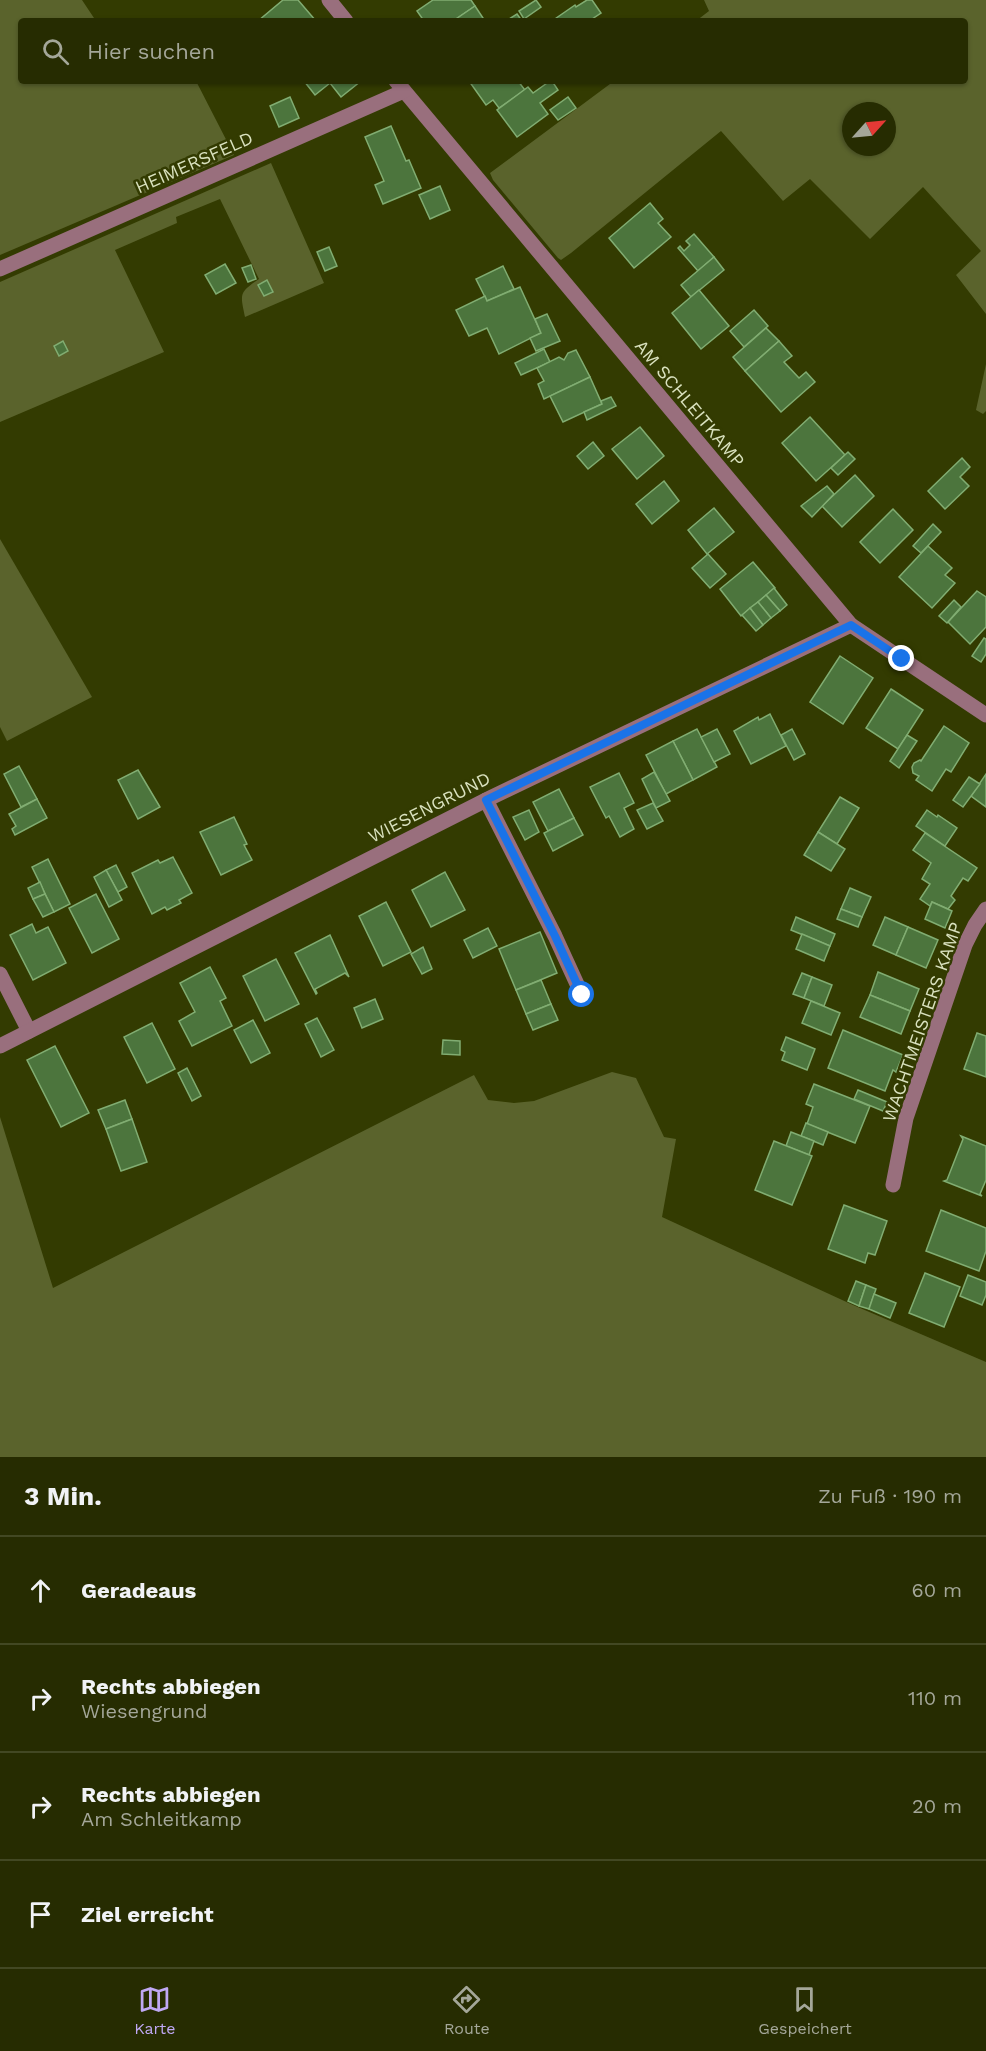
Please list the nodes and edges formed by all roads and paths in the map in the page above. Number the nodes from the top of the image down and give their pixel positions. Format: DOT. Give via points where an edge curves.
graph roads {
  1 [pos="329,0"];
  2 [pos="344,18"];
  3 [pos="400,86"];
  4 [pos="0,269"];
  5 [pos="851,625"];
  6 [pos="986,715"];
  7 [pos="486,800"];
  8 [pos="986,909"];
  9 [pos="0,974"];
  10 [pos="582,995"];
  11 [pos="29,1031"];
  12 [pos="0,1047"];
  13 [pos="893,1185"];
  1 -- 2 [label="street"];
  3 -- 4 [label="street, HEIMERSFELD"];
  3 -- 5 [label="street, AM SCHLEITKAMP"];
  5 -- 6 [label="street, AM SCHLEITKAMP"];
  5 -- 7 [label="street, WIESENGRUND"];
  7 -- 10 [label="street"];
  7 -- 11 [label="street, WIESENGRUND"];
  8 -- 13 [label="street, WACHTMEISTERS KAMP" via="965,945 906,1118"];
  9 -- 11 [label="street"];
  11 -- 12 [label="street, WIESENGRUND"];
}
